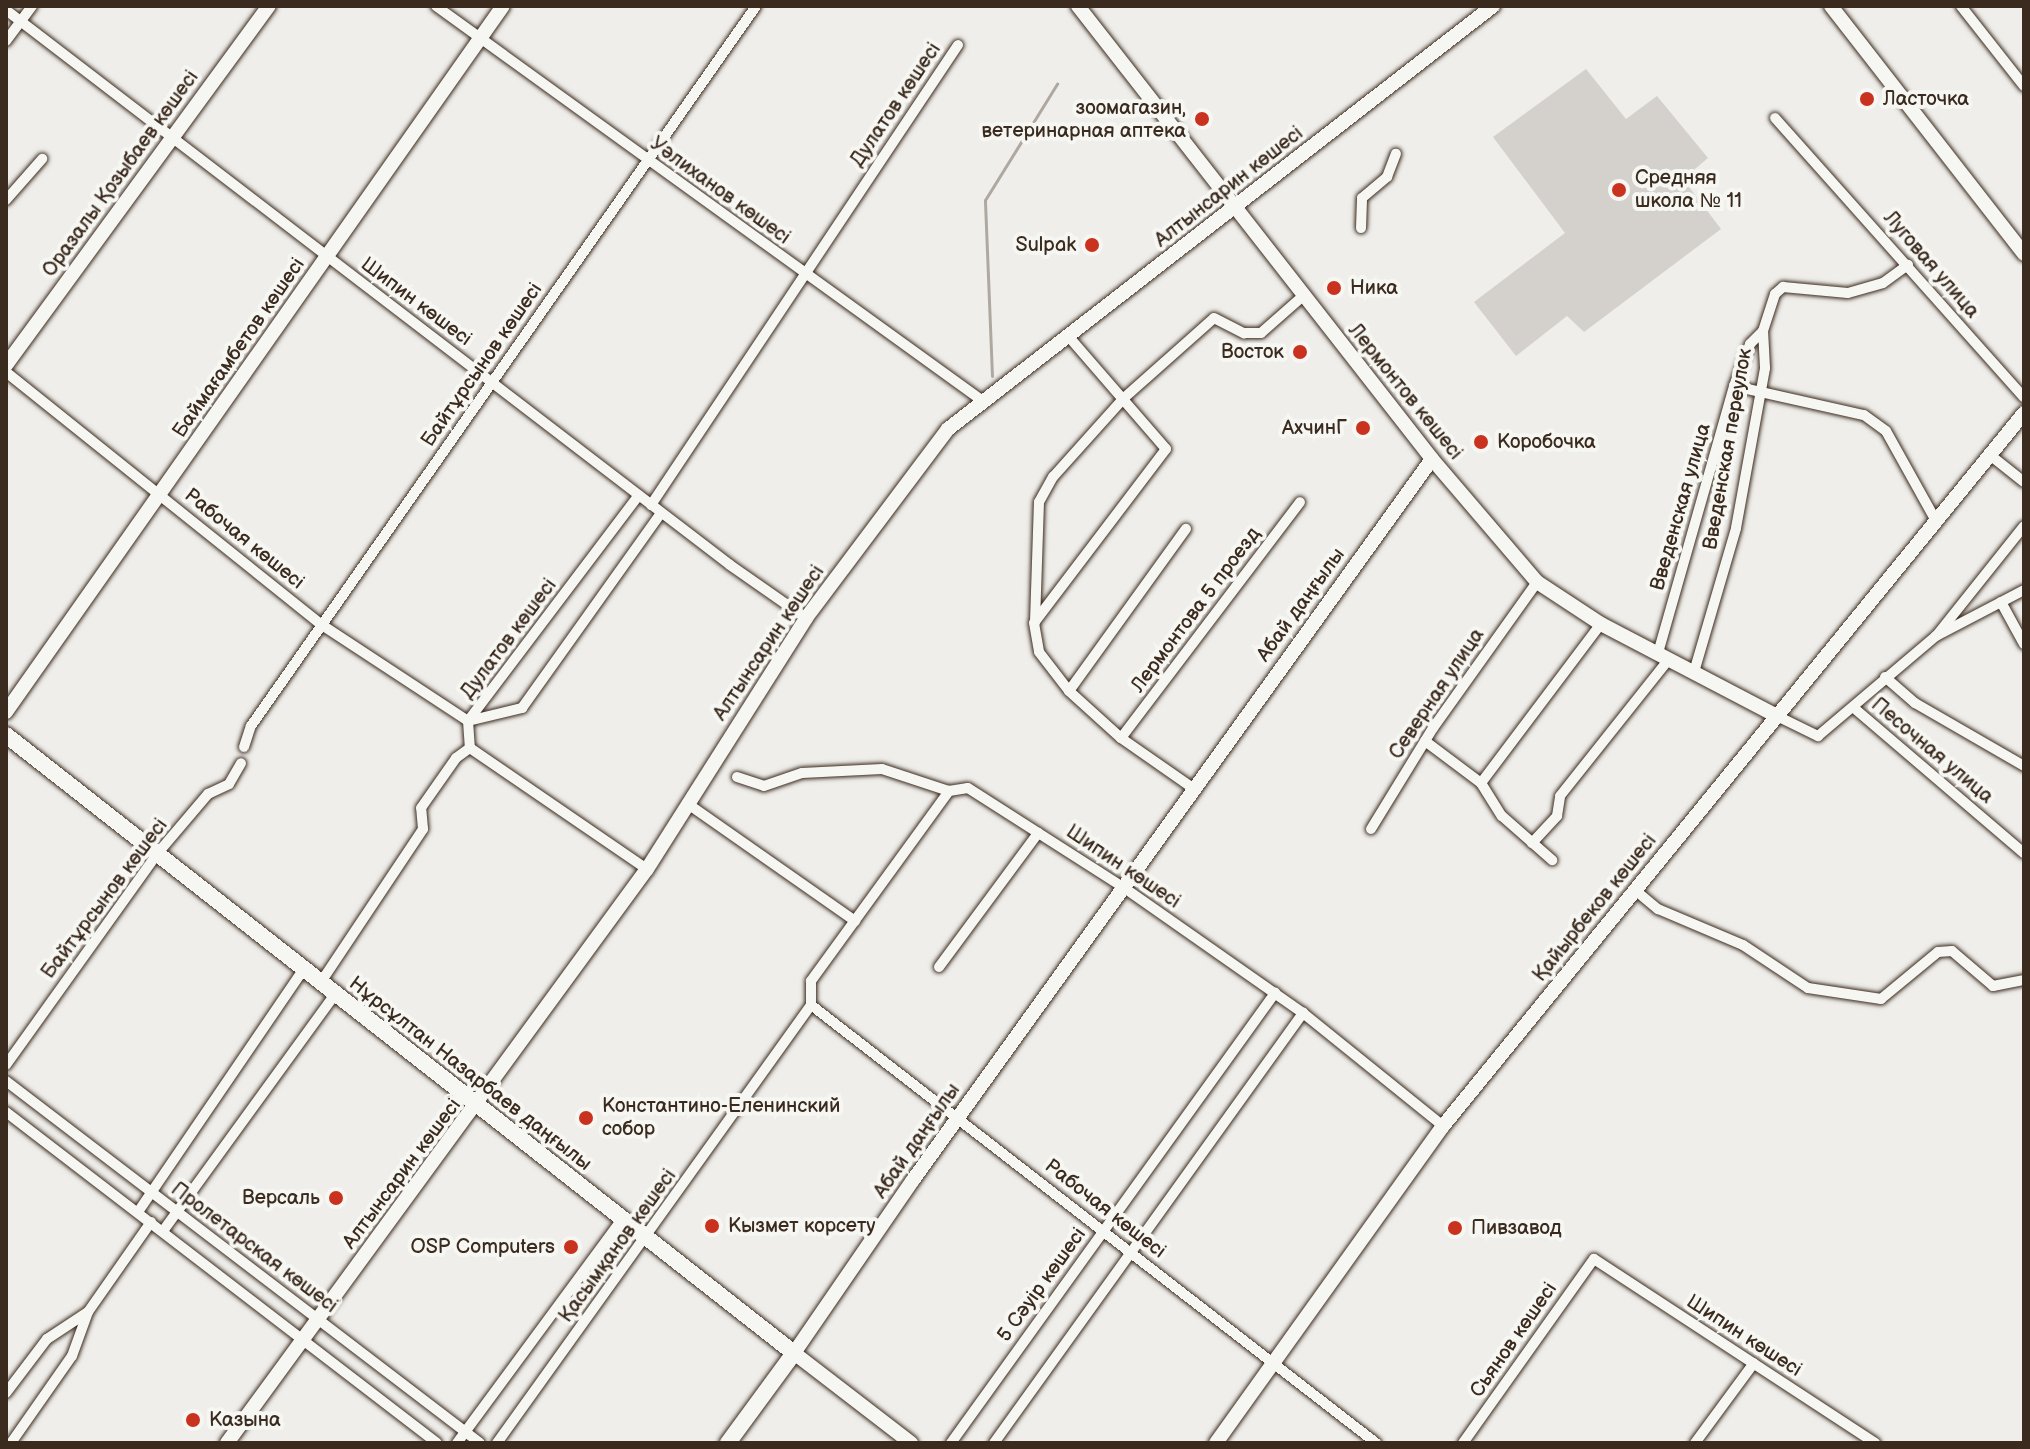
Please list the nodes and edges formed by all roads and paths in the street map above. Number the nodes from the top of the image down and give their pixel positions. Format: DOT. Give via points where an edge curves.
graph roads {
  1 [pos="32,6"];
  2 [pos="269,6"];
  3 [pos="436,6"];
  4 [pos="503,6"];
  5 [pos="756,6"];
  6 [pos="1078,6"];
  7 [pos="1493,6"];
  8 [pos="1831,6"];
  9 [pos="1961,6"];
  10 [pos="6,10"];
  11 [pos="20,21"];
  12 [pos="481,38"];
  13 [pos="6,41"];
  14 [pos="958,45"];
  15 [pos="2024,86"];
  16 [pos="1775,118"];
  17 [pos="174,135"];
  18 [pos="1396,154"];
  19 [pos="42,159"];
  20 [pos="648,160"];
  21 [pos="6,200"];
  22 [pos="1233,209"];
  23 [pos="1361,228"];
  24 [pos="2024,254"];
  25 [pos="328,257"];
  26 [pos="1908,265"];
  27 [pos="805,275"];
  28 [pos="1303,296"];
  29 [pos="1763,331"];
  30 [pos="1069,337"];
  31 [pos="6,365"];
  32 [pos="6,372"];
  33 [pos="492,383"];
  34 [pos="1734,386"];
  35 [pos="1761,392"];
  36 [pos="2024,397"];
  37 [pos="1124,398"];
  38 [pos="984,402"];
  39 [pos="2024,413"];
  40 [pos="1990,455"];
  41 [pos="1432,459"];
  42 [pos="2024,482"];
  43 [pos="161,495"];
  44 [pos="639,495"];
  45 [pos="1300,502"];
  46 [pos="651,505"];
  47 [pos="661,513"];
  48 [pos="1936,521"];
  49 [pos="2024,526"];
  50 [pos="1186,529"];
  51 [pos="1537,582"];
  52 [pos="2024,590"];
  53 [pos="2001,602"];
  54 [pos="806,618"];
  55 [pos="1035,623"];
  56 [pos="1601,624"];
  57 [pos="322,625"];
  58 [pos="1936,636"];
  59 [pos="2024,644"];
  60 [pos="1663,656"];
  61 [pos="1694,672"];
  62 [pos="1885,677"];
  63 [pos="1069,691"];
  64 [pos="1854,708"];
  65 [pos="6,712"];
  66 [pos="1777,716"];
  67 [pos="469,724"];
  68 [pos="6,735"];
  69 [pos="1121,738"];
  70 [pos="1425,741"];
  71 [pos="470,744"];
  72 [pos="244,747"];
  73 [pos="241,763"];
  74 [pos="2024,766"];
  75 [pos="737,777"];
  76 [pos="1481,783"];
  77 [pos="1194,789"];
  78 [pos="949,791"];
  79 [pos="688,804"];
  80 [pos="1371,829"];
  81 [pos="1038,833"];
  82 [pos="1532,843"];
  83 [pos="2024,853"];
  84 [pos="157,854"];
  85 [pos="1552,860"];
  86 [pos="647,869"];
  87 [pos="1123,887"];
  88 [pos="1635,890"];
  89 [pos="855,921"];
  90 [pos="939,967"];
  91 [pos="304,969"];
  92 [pos="2024,980"];
  93 [pos="321,982"];
  94 [pos="1275,993"];
  95 [pos="335,994"];
  96 [pos="811,1005"];
  97 [pos="1303,1013"];
  98 [pos="6,1065"];
  99 [pos="6,1081"];
  100 [pos="478,1105"];
  101 [pos="6,1112"];
  102 [pos="959,1116"];
  103 [pos="1443,1126"];
  104 [pos="152,1192"];
  105 [pos="138,1212"];
  106 [pos="177,1212"];
  107 [pos="623,1218"];
  108 [pos="151,1222"];
  109 [pos="163,1231"];
  110 [pos="1104,1231"];
  111 [pos="648,1238"];
  112 [pos="1131,1252"];
  113 [pos="1594,1259"];
  114 [pos="88,1312"];
  115 [pos="318,1319"];
  116 [pos="303,1340"];
  117 [pos="794,1353"];
  118 [pos="1274,1362"];
  119 [pos="1754,1363"];
  120 [pos="6,1393"];
  121 [pos="465,1432"];
  122 [pos="11,1443"];
  123 [pos="227,1443"];
  124 [pos="437,1443"];
  125 [pos="457,1443"];
  126 [pos="480,1443"];
  127 [pos="497,1443"];
  128 [pos="728,1443"];
  129 [pos="911,1443"];
  130 [pos="951,1443"];
  131 [pos="994,1443"];
  132 [pos="1216,1443"];
  133 [pos="1376,1443"];
  134 [pos="1463,1443"];
  135 [pos="1695,1443"];
  136 [pos="1875,1443"];
  1 -- 11 [label="street"];
  2 -- 17 [label="street, Оразалы Қозыбаев көшесі"];
  3 -- 12 [label="street, Уәлиханов көшесі"];
  4 -- 12 [label="street, Баймағамбетов көшесі"];
  5 -- 20 [label="street, Байтұрсынов көшесі"];
  6 -- 22 [label="street, Лермонтов көшесі"];
  7 -- 22 [label="street, Алтынсарин көшесі"];
  8 -- 24 [label="street"];
  9 -- 15 [label="street"];
  10 -- 11 [label="street, Шипин көшесі"];
  11 -- 13 [label="street"];
  11 -- 17 [label="street, Шипин көшесі"];
  12 -- 20 [label="street, Уәлиханов көшесі"];
  12 -- 25 [label="street, Баймағамбетов көшесі"];
  14 -- 27 [label="street, Дулатов көшесі"];
  16 -- 26 [label="street, Луговая улица"];
  17 -- 25 [label="street, Шипин көшесі"];
  17 -- 31 [label="street, Оразалы Қозыбаев көшесі"];
  18 -- 23 [label="street" via="1387,177 1362,198"];
  19 -- 21 [label="street"];
  20 -- 27 [label="street, Уәлиханов көшесі"];
  20 -- 33 [label="street, Байтұрсынов көшесі"];
  22 -- 28 [label="street, Лермонтов көшесі"];
  22 -- 30 [label="street, Алтынсарин көшесі"];
  25 -- 33 [label="street, Шипин көшесі"];
  25 -- 43 [label="street, Баймағамбетов көшесі"];
  26 -- 29 [label="street, Введенская переулок" via="1883,283 1848,293 1787,287 1775,294"];
  26 -- 36 [label="street, Луговая улица"];
  27 -- 38 [label="street, Уәлиханов көшесі"];
  27 -- 46 [label="street, Дулатов көшесі"];
  28 -- 37 [label="street" via="1261,333 1244,333 1214,318"];
  28 -- 41 [label="street, Лермонтов көшесі"];
  29 -- 34 [label="street, Введенская улица" via="1750,344"];
  29 -- 35 [label="street, Введенская переулок" via="1767,349"];
  30 -- 37 [label="street"];
  30 -- 38 [label="street, Алтынсарин көшесі"];
  32 -- 43 [label="street, Рабочая көшесі"];
  33 -- 44 [label="street, Шипин көшесі"];
  33 -- 57 [label="street, Байтұрсынов көшесі"];
  34 -- 35 [label="street"];
  34 -- 60 [label="street, Введенская улица"];
  35 -- 48 [label="street" via="1864,415 1886,431"];
  35 -- 61 [label="street, Введенская переулок" via="1736,528"];
  37 -- 55 [label="street" via="1053,477 1039,502"];
  37 -- 55 [label="street" via="1164,443 1165,456"];
  38 -- 54 [label="street, Алтынсарин көшесі" via="948,429"];
  39 -- 40 [label="street, Қайырбеков көшесі"];
  40 -- 42 [label="street"];
  40 -- 48 [label="street, Қайырбеков көшесі"];
  41 -- 51 [label="street, Лермонтов көшесі"];
  41 -- 77 [label="street, Абай даңғылы"];
  43 -- 57 [label="street, Рабочая көшесі"];
  43 -- 65 [label="street, Баймағамбетов көшесі"];
  44 -- 46 [label="street, Шипин көшесі"];
  44 -- 67 [label="street, Дулатов көшесі"];
  45 -- 69 [label="street, Лермонтова 5 проезд"];
  46 -- 47 [label="street, Шипин көшесі"];
  47 -- 54 [label="street, Шипин көшесі"];
  47 -- 67 [label="street, Дулатов көшесі" via="522,708"];
  48 -- 66 [label="street, Қайырбеков көшесі"];
  49 -- 58 [label="street"];
  50 -- 63 [label="street"];
  51 -- 56 [label="street, Лермонтов көшесі"];
  51 -- 70 [label="street, Северная улица"];
  52 -- 53 [label="street"];
  53 -- 58 [label="street"];
  53 -- 59 [label="street"];
  54 -- 79 [label="street, Алтынсарин көшесі"];
  55 -- 63 [label="street" via="1039,652"];
  56 -- 60 [label="street, Лермонтов көшесі"];
  56 -- 76 [label="street"];
  57 -- 67 [label="street, Рабочая көшесі"];
  57 -- 72 [label="street, Байтұрсынов көшесі" via="251,726"];
  58 -- 62 [label="street"];
  60 -- 61 [label="street, Лермонтов көшесі"];
  60 -- 82 [label="street" via="1560,796 1557,816"];
  61 -- 66 [label="street, Лермонтов көшесі"];
  62 -- 64 [label="street"];
  62 -- 74 [label="street" via="1915,703"];
  63 -- 69 [label="street"];
  64 -- 66 [label="street" via="1818,736"];
  64 -- 83 [label="street, Песочная улица"];
  66 -- 88 [label="street, Қайырбеков көшесі"];
  67 -- 71 [label="street"];
  68 -- 84 [label="main road, Нұрсұлтан Назарбаев даңғылы"];
  69 -- 77 [label="street"];
  70 -- 76 [label="street"];
  70 -- 80 [label="street, Северная улица"];
  71 -- 86 [label="street"];
  71 -- 93 [label="street" via="421,808 423,829"];
  73 -- 84 [label="street, Байтұрсынов көшесі" via="229,784 208,794"];
  75 -- 78 [label="street, Шипин көшесі" via="764,786 802,773 882,769 908,773"];
  76 -- 82 [label="street" via="1502,816"];
  77 -- 87 [label="street, Абай даңғылы"];
  78 -- 81 [label="street, Шипин көшесі" via="968,788"];
  78 -- 89 [label="street, Қасымқанов көшесі"];
  79 -- 86 [label="street, Алтынсарин көшесі"];
  79 -- 89 [label="street"];
  81 -- 87 [label="street, Шипин көшесі"];
  81 -- 90 [label="street"];
  82 -- 85 [label="street"];
  84 -- 91 [label="main road, Нұрсұлтан Назарбаев даңғылы"];
  84 -- 98 [label="street, Байтұрсынов көшесі"];
  86 -- 100 [label="street, Алтынсарин көшесі"];
  87 -- 94 [label="street, Шипин көшесі"];
  87 -- 102 [label="street, Абай даңғылы"];
  88 -- 92 [label="street" via="1658,909 1743,945 1808,988 1881,999 1938,952 1952,951 1993,986"];
  88 -- 103 [label="street, Қайырбеков көшесі"];
  89 -- 96 [label="street, Қасымқанов көшесі" via="811,981"];
  91 -- 93 [label="main road, Нұрсұлтан Назарбаев даңғылы"];
  91 -- 104 [label="street"];
  93 -- 95 [label="main road, Нұрсұлтан Назарбаев даңғылы"];
  94 -- 97 [label="street, Шипин көшесі"];
  94 -- 110 [label="street, 5 Сәуір көшесі"];
  95 -- 100 [label="main road, Нұрсұлтан Назарбаев даңғылы"];
  95 -- 106 [label="street"];
  96 -- 102 [label="street, Рабочая көшесі"];
  96 -- 111 [label="street, Қасымқанов көшесі"];
  97 -- 103 [label="street, Шипин көшесі"];
  97 -- 112 [label="street"];
  99 -- 104 [label="street, Пролетарская көшесі"];
  100 -- 107 [label="main road, Нұрсұлтан Назарбаев даңғылы"];
  100 -- 115 [label="street, Алтынсарин көшесі"];
  101 -- 105 [label="street, Пролетарская көшесі"];
  102 -- 110 [label="street, Рабочая көшесі"];
  102 -- 117 [label="street, Абай даңғылы"];
  103 -- 118 [label="street, Қайырбеков көшесі"];
  104 -- 105 [label="street"];
  104 -- 106 [label="street, Пролетарская көшесі"];
  105 -- 108 [label="street, Пролетарская көшесі"];
  106 -- 109 [label="street"];
  106 -- 115 [label="street, Пролетарская көшесі"];
  107 -- 111 [label="main road, Нұрсұлтан Назарбаев даңғылы"];
  107 -- 121 [label="street, Қасымқанов көшесі"];
  108 -- 109 [label="street, Пролетарская көшесі"];
  108 -- 114 [label="street"];
  109 -- 116 [label="street, Пролетарская көшесі"];
  110 -- 112 [label="street, Рабочая көшесі"];
  110 -- 130 [label="street, 5 Сәуір көшесі"];
  111 -- 117 [label="main road, Нұрсұлтан Назарбаев даңғылы"];
  111 -- 127 [label="street, Қасымқанов көшесі"];
  112 -- 118 [label="street, Рабочая көшесі"];
  112 -- 131 [label="street"];
  113 -- 119 [label="street, Шипин көшесі"];
  113 -- 134 [label="street, Сьянов көшесі"];
  114 -- 120 [label="street" via="47,1339"];
  114 -- 122 [label="street" via="72,1356"];
  115 -- 116 [label="street, Алтынсарин көшесі"];
  115 -- 121 [label="street, Пролетарская көшесі"];
  116 -- 123 [label="street, Алтынсарин көшесі"];
  116 -- 124 [label="street, Пролетарская көшесі"];
  117 -- 128 [label="main road, Абай даңғылы"];
  117 -- 129 [label="street, Нұрсұлтан Назарбаев даңғылы"];
  118 -- 132 [label="street, Қайырбеков көшесі"];
  118 -- 133 [label="street, Рабочая көшесі"];
  119 -- 135 [label="street"];
  119 -- 136 [label="street, Шипин көшесі"];
  121 -- 125 [label="street, Қасымқанов көшесі"];
  121 -- 126 [label="street, Пролетарская көшесі"];
}
